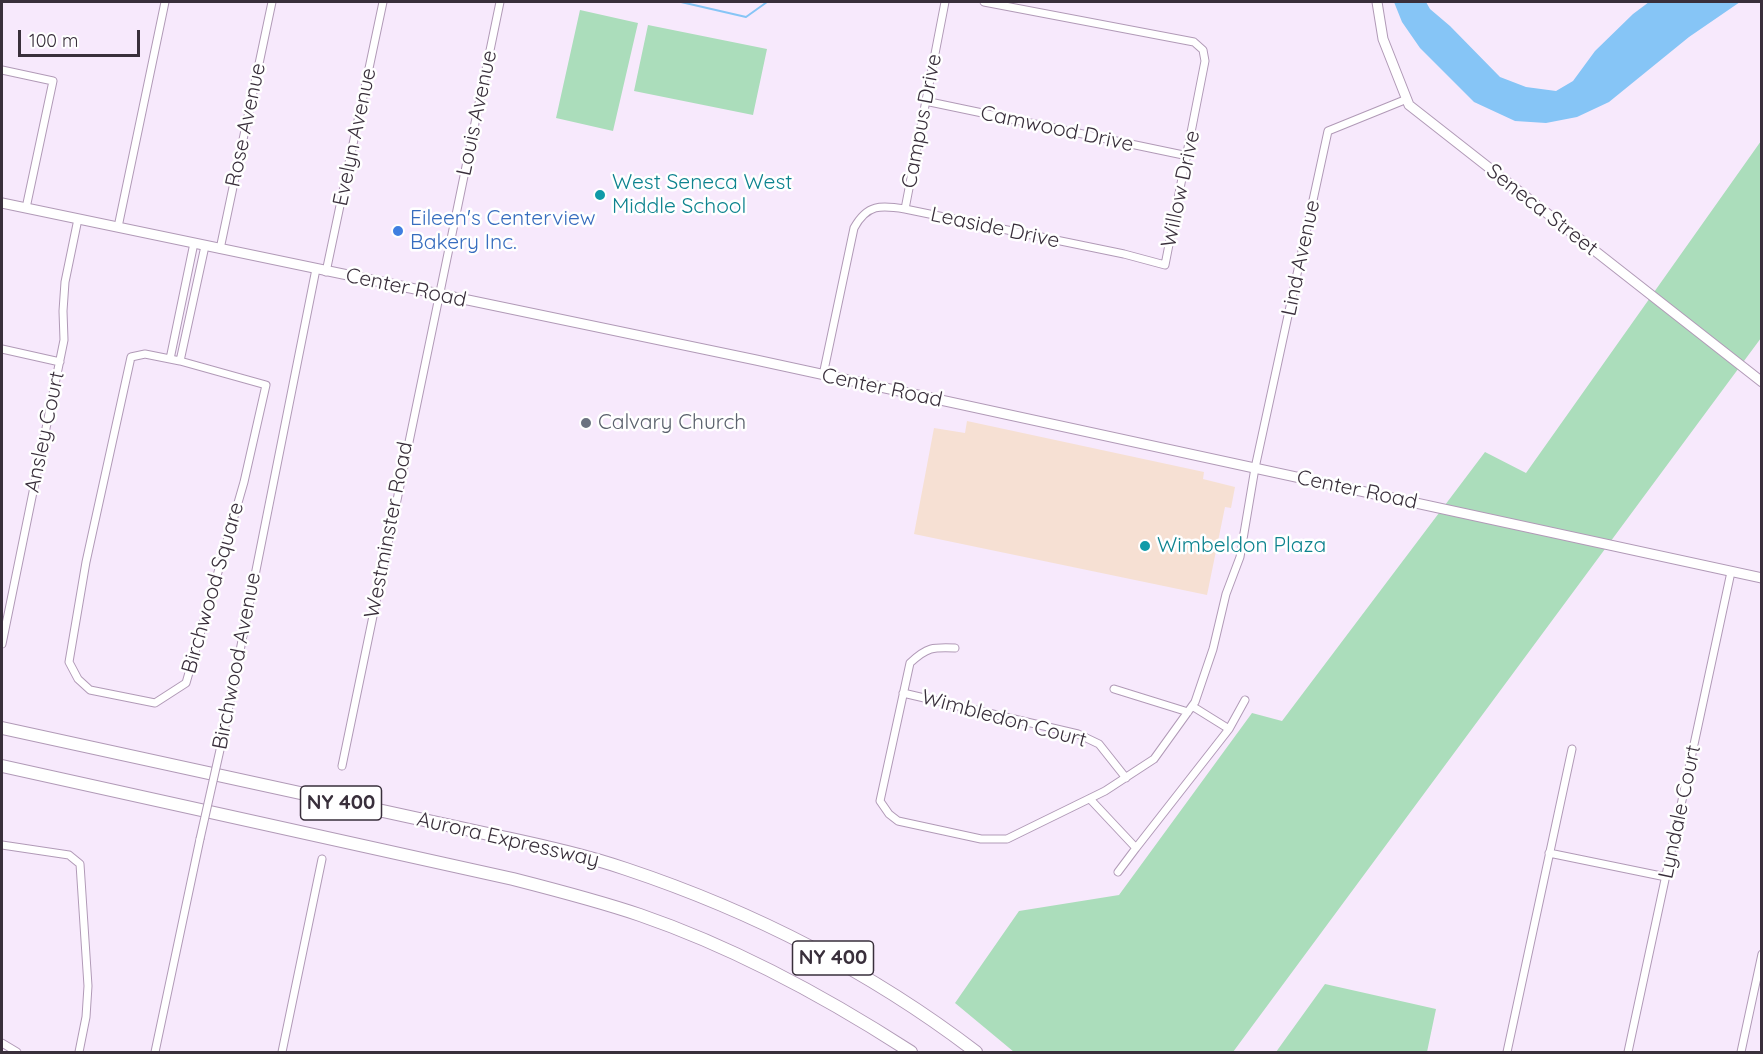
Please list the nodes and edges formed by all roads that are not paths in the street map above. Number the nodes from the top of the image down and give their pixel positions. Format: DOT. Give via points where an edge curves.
graph roads {
  1 [pos="165,2"];
  2 [pos="272,2"];
  3 [pos="383,2"];
  4 [pos="500,2"];
  5 [pos="945,2"];
  6 [pos="984,2"];
  7 [pos="1377,2"];
  8 [pos="2,70"];
  9 [pos="1407,99"];
  10 [pos="925,102"];
  11 [pos="1188,156"];
  12 [pos="2,203"];
  13 [pos="26,208"];
  14 [pos="905,209"];
  15 [pos="78,219"];
  16 [pos="118,227"];
  17 [pos="194,243"];
  18 [pos="205,246"];
  19 [pos="1085,246"];
  20 [pos="220,249"];
  21 [pos="316,269"];
  22 [pos="326,272"];
  23 [pos="438,295"];
  24 [pos="2,349"];
  25 [pos="170,358"];
  26 [pos="180,361"];
  27 [pos="60,362"];
  28 [pos="823,375"];
  29 [pos="1761,382"];
  30 [pos="1255,468"];
  31 [pos="1731,572"];
  32 [pos="1761,578"];
  33 [pos="2,644"];
  34 [pos="955,648"];
  35 [pos="1114,689"];
  36 [pos="903,693"];
  37 [pos="1245,700"];
  38 [pos="1190,709"];
  39 [pos="2,728"];
  40 [pos="1229,729"];
  41 [pos="1572,749"];
  42 [pos="2,766"];
  43 [pos="342,766"];
  44 [pos="1126,777"];
  45 [pos="1090,799"];
  46 [pos="2,845"];
  47 [pos="1136,848"];
  48 [pos="1549,853"];
  49 [pos="322,859"];
  50 [pos="1118,872"];
  51 [pos="1666,877"];
  52 [pos="1761,954"];
  53 [pos="2,1042"];
  54 [pos="17,1053"];
  55 [pos="79,1053"];
  56 [pos="155,1053"];
  57 [pos="282,1053"];
  58 [pos="911,1053"];
  59 [pos="976,1053"];
  60 [pos="1506,1053"];
  61 [pos="1628,1053"];
  62 [pos="1741,1053"];
  1 -- 16 [label="street"];
  2 -- 20 [label="street, Rose Avenue"];
  3 -- 22 [label="street, Evelyn Avenue"];
  4 -- 23 [label="street, Louis Avenue"];
  5 -- 10 [label="street, Campus Drive"];
  6 -- 11 [label="street, Willow Drive" via="1194,42 1205,55"];
  7 -- 9 [label="main road, Seneca Street" via="1383,39"];
  8 -- 13 [label="street" via="53,81"];
  9 -- 29 [label="main road, Seneca Street" via="1416,111"];
  9 -- 30 [label="street, Lind Avenue" via="1328,131"];
  10 -- 11 [label="street, Camwood Drive"];
  10 -- 14 [label="street, Campus Drive"];
  11 -- 19 [label="street, Willow Drive" via="1165,265"];
  12 -- 13 [label="main road, Center Road"];
  13 -- 15 [label="main road, Center Road"];
  14 -- 19 [label="street, Leaside Drive"];
  14 -- 28 [label="street, Campus Drive" via="872,208 854,228"];
  15 -- 16 [label="main road, Center Road"];
  15 -- 27 [label="street, Ansley Court" via="65,282"];
  16 -- 17 [label="main road, Center Road"];
  17 -- 18 [label="main road, Center Road"];
  17 -- 25 [label="street"];
  18 -- 20 [label="main road, Center Road"];
  18 -- 26 [label="street"];
  20 -- 21 [label="main road, Center Road"];
  21 -- 22 [label="main road, Center Road"];
  21 -- 56 [label="street, Birchwood Avenue, bridge"];
  22 -- 23 [label="main road, Center Road"];
  23 -- 28 [label="main road, Center Road"];
  23 -- 43 [label="street, Westminster Road"];
  24 -- 27 [label="street"];
  25 -- 26 [label="street, Birchwood Square"];
  25 -- 26 [label="street, Birchwood Square" via="145,354 131,357 86,562 69,662 90,690 154,703 186,683 244,482 266,385"];
  27 -- 33 [label="street, Ansley Court"];
  28 -- 30 [label="main road, Center Road"];
  30 -- 31 [label="main road, Center Road"];
  30 -- 38 [label="street, Wimbledon Court" via="1240,557 1226,594 1213,650"];
  31 -- 32 [label="main road, Center Road"];
  31 -- 51 [label="street, Lyndale Court"];
  34 -- 36 [label="street, Wimbledon Court" via="934,647 921,653 910,663"];
  35 -- 38 [label="street"];
  36 -- 44 [label="street, Wimbledon Court" via="1078,734 1100,744"];
  36 -- 45 [label="street, Wimbledon Court" via="880,801 898,821 981,839 1007,839"];
  37 -- 40 [label="street"];
  38 -- 40 [label="street"];
  38 -- 44 [label="street, Wimbledon Court" via="1154,759"];
  39 -- 59 [label="highway, Aurora Expressway / NY 400" via="502,837 624,868 740,911 798,939 908,1003"];
  40 -- 47 [label="street"];
  41 -- 48 [label="street"];
  42 -- 58 [label="highway, Aurora Expressway / NY 400" via="502,876 631,912 758,964"];
  44 -- 45 [label="street, Wimbledon Court"];
  45 -- 47 [label="street"];
  46 -- 55 [label="street" via="69,855 80,864 88,986"];
  47 -- 50 [label="street"];
  48 -- 51 [label="street"];
  48 -- 60 [label="street"];
  49 -- 57 [label="street"];
  51 -- 61 [label="street, Lyndale Court"];
  52 -- 62 [label="street"];
  53 -- 54 [label="street"];
}
